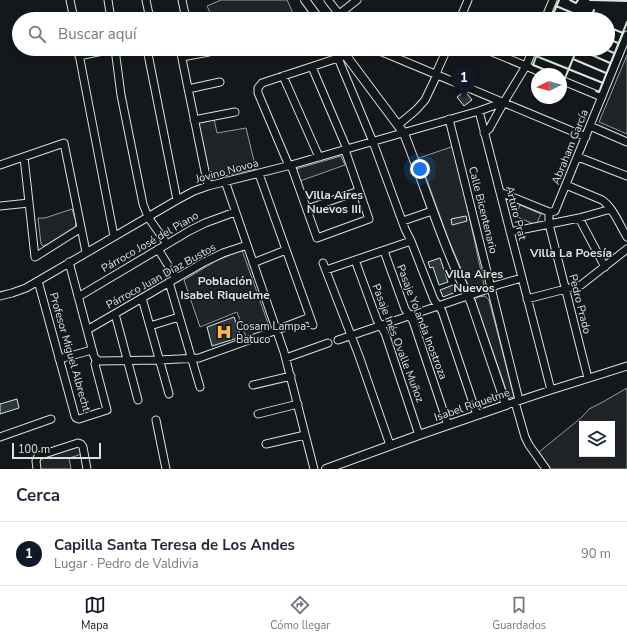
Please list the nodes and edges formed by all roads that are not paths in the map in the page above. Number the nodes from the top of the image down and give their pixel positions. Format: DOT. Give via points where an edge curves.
graph roads {
  1 [pos="70,0"];
  2 [pos="108,0"];
  3 [pos="146,0"];
  4 [pos="182,0"];
  5 [pos="305,0"];
  6 [pos="328,0"];
  7 [pos="357,0"];
  8 [pos="467,0"];
  9 [pos="553,0"];
  10 [pos="73,12"];
  11 [pos="110,12"];
  12 [pos="149,12"];
  13 [pos="185,12"];
  14 [pos="314,12"];
  15 [pos="336,12"];
  16 [pos="344,12"];
  17 [pos="463,12"];
  18 [pos="548,12"];
  19 [pos="627,35"];
  20 [pos="80,56"];
  21 [pos="116,56"];
  22 [pos="148,56"];
  23 [pos="187,56"];
  24 [pos="337,56"];
  25 [pos="342,56"];
  26 [pos="343,56"];
  27 [pos="392,56"];
  28 [pos="444,56"];
  29 [pos="502,56"];
  30 [pos="530,56"];
  31 [pos="182,57"];
  32 [pos="526,66"];
  33 [pos="312,67"];
  34 [pos="531,68"];
  35 [pos="437,75"];
  36 [pos="283,76"];
  37 [pos="220,82"];
  38 [pos="567,82"];
  39 [pos="188,89"];
  40 [pos="602,97"];
  41 [pos="504,102"];
  42 [pos="479,111"];
  43 [pos="235,112"];
  44 [pos="449,119"];
  45 [pos="194,120"];
  46 [pos="398,125"];
  47 [pos="590,126"];
  48 [pos="403,132"];
  49 [pos="484,132"];
  50 [pos="586,137"];
  51 [pos="373,142"];
  52 [pos="627,142"];
  53 [pos="346,149"];
  54 [pos="24,157"];
  55 [pos="319,157"];
  56 [pos="578,157"];
  57 [pos="0,165"];
  58 [pos="290,166"];
  59 [pos="259,174"];
  60 [pos="627,176"];
  61 [pos="225,181"];
  62 [pos="566,185"];
  63 [pos="208,186"];
  64 [pos="359,191"];
  65 [pos="500,192"];
  66 [pos="177,200"];
  67 [pos="29,203"];
  68 [pos="0,206"];
  69 [pos="307,209"];
  70 [pos="611,209"];
  71 [pos="432,210"];
  72 [pos="236,212"];
  73 [pos="549,212"];
  74 [pos="148,217"];
  75 [pos="579,218"];
  76 [pos="403,221"];
  77 [pos="549,224"];
  78 [pos="81,228"];
  79 [pos="510,232"];
  80 [pos="114,236"];
  81 [pos="627,237"];
  82 [pos="411,241"];
  83 [pos="167,244"];
  84 [pos="247,245"];
  85 [pos="158,249"];
  86 [pos="627,249"];
  87 [pos="286,250"];
  88 [pos="384,251"];
  89 [pos="86,252"];
  90 [pos="355,260"];
  91 [pos="69,262"];
  92 [pos="253,263"];
  93 [pos="605,267"];
  94 [pos="176,278"];
  95 [pos="522,278"];
  96 [pos="38,281"];
  97 [pos="169,282"];
  98 [pos="491,287"];
  99 [pos="565,289"];
  100 [pos="0,296"];
  101 [pos="78,296"];
  102 [pos="468,296"];
  103 [pos="142,298"];
  104 [pos="527,299"];
  105 [pos="438,306"];
  106 [pos="115,314"];
  107 [pos="409,316"];
  108 [pos="179,317"];
  109 [pos="310,317"];
  110 [pos="313,325"];
  111 [pos="380,325"];
  112 [pos="150,326"];
  113 [pos="87,330"];
  114 [pos="277,330"];
  115 [pos="351,335"];
  116 [pos="338,340"];
  117 [pos="328,343"];
  118 [pos="92,350"];
  119 [pos="286,358"];
  120 [pos="59,359"];
  121 [pos="192,359"];
  122 [pos="96,360"];
  123 [pos="159,360"];
  124 [pos="128,361"];
  125 [pos="627,366"];
  126 [pos="291,376"];
  127 [pos="588,378"];
  128 [pos="253,385"];
  129 [pos="200,387"];
  130 [pos="551,390"];
  131 [pos="169,394"];
  132 [pos="138,400"];
  133 [pos="517,401"];
  134 [pos="298,404"];
  135 [pos="506,405"];
  136 [pos="258,414"];
  137 [pos="477,415"];
  138 [pos="51,419"];
  139 [pos="156,420"];
  140 [pos="448,425"];
  141 [pos="420,434"];
  142 [pos="305,435"];
  143 [pos="0,437"];
  144 [pos="266,444"];
  145 [pos="390,445"];
  146 [pos="338,467"];
  147 [pos="37,469"];
  148 [pos="87,469"];
  149 [pos="166,469"];
  150 [pos="314,469"];
  151 [pos="326,469"];
  152 [pos="546,469"];
  1 -- 10 [label="street"];
  2 -- 11 [label="street"];
  3 -- 12 [label="street"];
  4 -- 13 [label="street"];
  5 -- 14 [label="main road"];
  6 -- 15 [label="street"];
  7 -- 16 [label="street"];
  8 -- 17 [label="street"];
  9 -- 18 [label="street"];
  19 -- 40 [label="street, Abraham García"];
  20 -- 80 [label="street"];
  21 -- 74 [label="street" via="122,102 143,204"];
  22 -- 66 [label="street"];
  23 -- 31 [label="street"];
  24 -- 33 [label="street"];
  25 -- 51 [label="street"];
  26 -- 46 [label="main road"];
  27 -- 35 [label="street"];
  28 -- 35 [label="street"];
  29 -- 32 [label="street"];
  30 -- 32 [label="street"];
  31 -- 39 [label="street"];
  32 -- 34 [label="street"];
  32 -- 41 [label="street"];
  33 -- 36 [label="street"];
  33 -- 53 [label="street"];
  35 -- 41 [label="street"];
  35 -- 46 [label="street" via="422,104"];
  36 -- 55 [label="street"];
  36 -- 58 [label="street" via="260,84 258,94"];
  37 -- 39 [label="street"];
  38 -- 40 [label="street"];
  39 -- 45 [label="street"];
  40 -- 47 [label="street, Abraham García"];
  41 -- 42 [label="street, Jovino Novoa"];
  41 -- 49 [label="street" via="490,129"];
  41 -- 50 [label="street"];
  42 -- 44 [label="street, Jovino Novoa"];
  42 -- 49 [label="street, Arturo Prat"];
  43 -- 45 [label="street"];
  44 -- 48 [label="street, Jovino Novoa"];
  44 -- 98 [label="street, Calle Bicentenario"];
  45 -- 63 [label="street"];
  46 -- 48 [label="main road"];
  47 -- 50 [label="street, Abraham García"];
  47 -- 52 [label="street"];
  48 -- 51 [label="street, Jovino Novoa"];
  48 -- 71 [label="main road"];
  49 -- 65 [label="street, Arturo Prat"];
  50 -- 56 [label="street, Abraham García"];
  51 -- 53 [label="street, Jovino Novoa"];
  51 -- 76 [label="street"];
  53 -- 55 [label="street, Jovino Novoa"];
  53 -- 64 [label="street"];
  54 -- 57 [label="street"];
  54 -- 67 [label="street"];
  54 -- 78 [label="street" via="64,143"];
  55 -- 58 [label="street, Jovino Novoa"];
  56 -- 60 [label="street"];
  56 -- 62 [label="street, Abraham García"];
  58 -- 59 [label="street, Jovino Novoa"];
  58 -- 69 [label="street"];
  59 -- 61 [label="street, Jovino Novoa"];
  59 -- 87 [label="street"];
  61 -- 63 [label="street, Jovino Novoa"];
  61 -- 72 [label="street"];
  62 -- 70 [label="street" via="602,200"];
  62 -- 73 [label="street, Abraham García" via="557,209"];
  63 -- 66 [label="street, Jovino Novoa"];
  64 -- 69 [label="street"];
  64 -- 69 [label="street" via="369,219 318,238"];
  65 -- 73 [label="street"];
  65 -- 79 [label="street, Arturo Prat"];
  66 -- 74 [label="street, Jovino Novoa"];
  67 -- 68 [label="street"];
  67 -- 78 [label="street" via="35,257"];
  70 -- 75 [label="street"];
  70 -- 81 [label="street"];
  71 -- 76 [label="street"];
  71 -- 102 [label="main road"];
  72 -- 83 [label="street, Párroco José del Piano" via="196,227"];
  72 -- 84 [label="street"];
  73 -- 77 [label="street, Pedro Prado"];
  74 -- 80 [label="street, Jovino Novoa"];
  74 -- 83 [label="street"];
  75 -- 77 [label="street"];
  75 -- 93 [label="street"];
  76 -- 82 [label="street"];
  77 -- 79 [label="street"];
  77 -- 99 [label="street, Pedro Prado"];
  78 -- 89 [label="street"];
  79 -- 95 [label="street, Arturo Prat"];
  80 -- 89 [label="street, Jovino Novoa"];
  82 -- 88 [label="street"];
  82 -- 105 [label="street"];
  83 -- 85 [label="street, Párroco José del Piano"];
  84 -- 92 [label="street"];
  84 -- 94 [label="street, Párroco Juan Díaz Bustos" via="210,258"];
  85 -- 94 [label="street"];
  85 -- 101 [label="street, Párroco José del Piano"];
  86 -- 93 [label="street"];
  87 -- 92 [label="street"];
  87 -- 109 [label="street"];
  88 -- 90 [label="street"];
  88 -- 107 [label="street, Pasaje Yolanda Inostroza"];
  89 -- 91 [label="street, Jovino Novoa"];
  90 -- 111 [label="street, Pasaje Inés Ovalle Muñoz"];
  90 -- 115 [label="street" via="325,267"];
  91 -- 96 [label="street, Jovino Novoa"];
  91 -- 101 [label="street"];
  92 -- 114 [label="street"];
  93 -- 99 [label="street" via="583,284"];
  94 -- 97 [label="street, Párroco Juan Díaz Bustos"];
  95 -- 98 [label="street"];
  95 -- 104 [label="street, Arturo Prat"];
  96 -- 100 [label="street, Jovino Novoa" via="20,291"];
  96 -- 120 [label="street, Profesor Miguel Albrecht"];
  97 -- 103 [label="street, Párroco Juan Díaz Bustos"];
  97 -- 108 [label="street"];
  98 -- 102 [label="street"];
  98 -- 133 [label="street, Calle Bicentenario"];
  99 -- 104 [label="street"];
  99 -- 127 [label="street, Pedro Prado"];
  101 -- 113 [label="street"];
  102 -- 105 [label="street"];
  102 -- 135 [label="main road"];
  103 -- 106 [label="street, Párroco Juan Díaz Bustos"];
  103 -- 112 [label="street"];
  104 -- 130 [label="street, Arturo Prat"];
  105 -- 107 [label="street"];
  105 -- 137 [label="street" via="442,311"];
  106 -- 113 [label="street, Párroco Juan Díaz Bustos"];
  106 -- 124 [label="street"];
  107 -- 111 [label="street"];
  107 -- 140 [label="street, Pasaje Yolanda Inostroza" via="413,321"];
  108 -- 112 [label="street"];
  108 -- 121 [label="street"];
  109 -- 110 [label="street"];
  109 -- 114 [label="street"];
  111 -- 115 [label="street"];
  111 -- 141 [label="street, Pasaje Inés Ovalle Muñoz"];
  112 -- 123 [label="street"];
  113 -- 118 [label="street"];
  114 -- 119 [label="street"];
  114 -- 121 [label="street"];
  115 -- 116 [label="street"];
  115 -- 145 [label="street"];
  117 -- 119 [label="street"];
  118 -- 120 [label="street"];
  118 -- 122 [label="street"];
  119 -- 126 [label="street"];
  120 -- 122 [label="street, Profesor Miguel Albrecht" via="78,419 107,410 95,366"];
  121 -- 123 [label="street"];
  121 -- 129 [label="street"];
  122 -- 124 [label="street"];
  123 -- 124 [label="street"];
  123 -- 131 [label="street"];
  124 -- 132 [label="street"];
  125 -- 127 [label="street, Isabel Riquelme"];
  126 -- 128 [label="street"];
  126 -- 134 [label="street"];
  127 -- 130 [label="street, Isabel Riquelme"];
  130 -- 133 [label="street, Isabel Riquelme"];
  133 -- 135 [label="street, Isabel Riquelme"];
  133 -- 152 [label="street, Calle Bicentenario" via="525,437"];
  134 -- 136 [label="street"];
  134 -- 142 [label="street"];
  135 -- 137 [label="main road, Isabel Riquelme"];
  137 -- 140 [label="main road, Isabel Riquelme"];
  138 -- 143 [label="street"];
  139 -- 149 [label="street"];
  140 -- 141 [label="main road, Isabel Riquelme"];
  141 -- 145 [label="main road, Isabel Riquelme"];
  142 -- 144 [label="street"];
  142 -- 150 [label="street"];
  145 -- 146 [label="main road, Isabel Riquelme"];
  146 -- 151 [label="main road, Isabel Riquelme"];
  147 -- 148 [label="street" via="38,456 78,443 83,447"];
}
